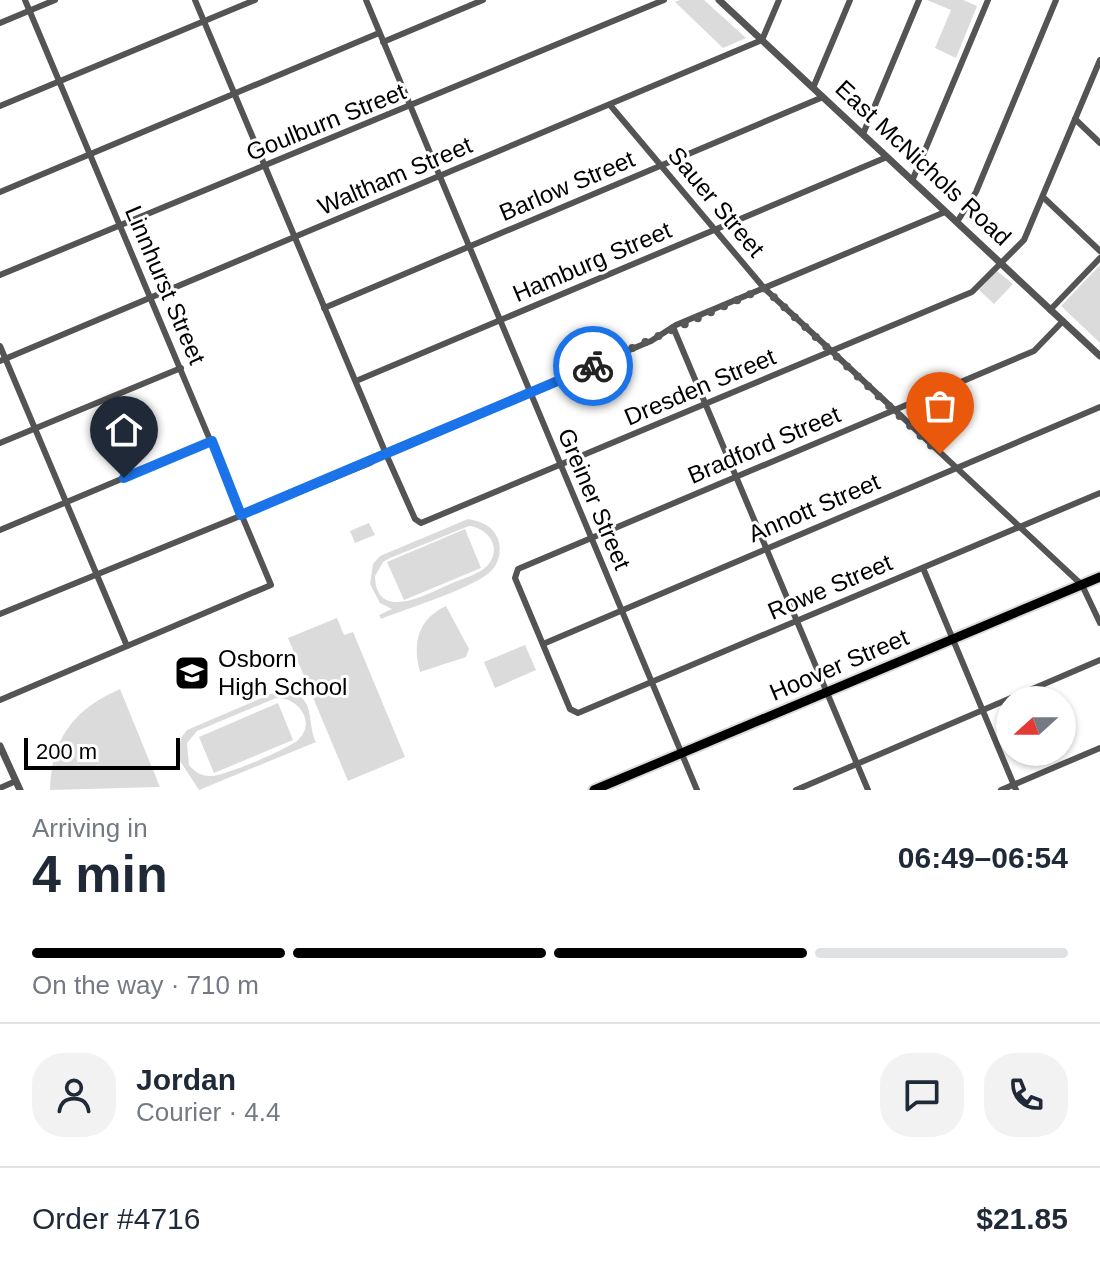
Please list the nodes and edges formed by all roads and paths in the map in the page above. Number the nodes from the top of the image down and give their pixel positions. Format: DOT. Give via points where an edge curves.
graph roads {
  1 [pos="25,0"];
  2 [pos="55,0"];
  3 [pos="195,0"];
  4 [pos="255,0"];
  5 [pos="366,0"];
  6 [pos="483,0"];
  7 [pos="664,0"];
  8 [pos="719,0"];
  9 [pos="779,0"];
  10 [pos="850,0"];
  11 [pos="919,0"];
  12 [pos="988,0"];
  13 [pos="1056,0"];
  14 [pos="29,11"];
  15 [pos="204,21"];
  16 [pos="0,23"];
  17 [pos="379,33"];
  18 [pos="762,40"];
  19 [pos="383,42"];
  20 [pos="1100,60"];
  21 [pos="59,81"];
  22 [pos="813,88"];
  23 [pos="234,93"];
  24 [pos="823,97"];
  25 [pos="610,105"];
  26 [pos="0,106"];
  27 [pos="410,107"];
  28 [pos="1075,119"];
  29 [pos="863,134"];
  30 [pos="1100,143"];
  31 [pos="89,154"];
  32 [pos="887,157"];
  33 [pos="265,166"];
  34 [pos="662,166"];
  35 [pos="440,177"];
  36 [pos="912,181"];
  37 [pos="0,192"];
  38 [pos="1043,197"];
  39 [pos="945,212"];
  40 [pos="957,222"];
  41 [pos="120,225"];
  42 [pos="716,229"];
  43 [pos="295,238"];
  44 [pos="469,247"];
  45 [pos="1100,251"];
  46 [pos="1100,258"];
  47 [pos="1001,264"];
  48 [pos="0,275"];
  49 [pos="764,288"];
  50 [pos="151,298"];
  51 [pos="324,308"];
  52 [pos="1050,310"];
  53 [pos="500,321"];
  54 [pos="1063,321"];
  55 [pos="673,327"];
  56 [pos="0,346"];
  57 [pos="830,352"];
  58 [pos="1100,356"];
  59 [pos="3,360"];
  60 [pos="181,368"];
  61 [pos="356,381"];
  62 [pos="530,392"];
  63 [pos="706,404"];
  64 [pos="1100,407"];
  65 [pos="892,410"];
  66 [pos="35,428"];
  67 [pos="212,441"];
  68 [pos="0,443"];
  69 [pos="386,454"];
  70 [pos="561,466"];
  71 [pos="956,469"];
  72 [pos="736,475"];
  73 [pos="1100,493"];
  74 [pos="66,502"];
  75 [pos="241,515"];
  76 [pos="1018,527"];
  77 [pos="0,530"];
  78 [pos="591,538"];
  79 [pos="766,548"];
  80 [pos="923,568"];
  81 [pos="96,574"];
  82 [pos="1100,577"];
  83 [pos="1082,585"];
  84 [pos="621,609"];
  85 [pos="0,614"];
  86 [pos="797,621"];
  87 [pos="1100,623"];
  88 [pos="953,639"];
  89 [pos="543,644"];
  90 [pos="127,646"];
  91 [pos="1100,660"];
  92 [pos="652,682"];
  93 [pos="827,692"];
  94 [pos="0,700"];
  95 [pos="982,710"];
  96 [pos="0,746"];
  97 [pos="1100,748"];
  98 [pos="681,753"];
  99 [pos="857,764"];
  100 [pos="16,781"];
  101 [pos="1015,787"];
  102 [pos="0,788"];
  103 [pos="20,790"];
  104 [pos="594,790"];
  105 [pos="697,790"];
  106 [pos="796,790"];
  107 [pos="868,790"];
  108 [pos="1001,790"];
  1 -- 14 [label="street, Linnhurst Street"];
  2 -- 14 [label="street"];
  3 -- 15 [label="street"];
  4 -- 15 [label="street"];
  5 -- 17 [label="street, Greiner Street"];
  6 -- 19 [label="street"];
  7 -- 27 [label="street, Goulburn Street"];
  8 -- 18 [label="street, East McNichols Road"];
  9 -- 18 [label="street"];
  10 -- 22 [label="street"];
  11 -- 29 [label="street"];
  12 -- 36 [label="street"];
  13 -- 40 [label="street" via="976,192"];
  14 -- 16 [label="street"];
  14 -- 21 [label="street, Linnhurst Street"];
  15 -- 21 [label="street"];
  15 -- 23 [label="street"];
  17 -- 19 [label="street, Greiner Street"];
  17 -- 23 [label="street"];
  18 -- 22 [label="street, East McNichols Road"];
  18 -- 25 [label="street, Waltham Street"];
  19 -- 27 [label="street, Greiner Street"];
  20 -- 28 [label="street, Dresden Street"];
  21 -- 26 [label="street"];
  21 -- 31 [label="street, Linnhurst Street"];
  22 -- 24 [label="street, East McNichols Road"];
  23 -- 31 [label="street"];
  23 -- 33 [label="street"];
  24 -- 29 [label="street, East McNichols Road"];
  24 -- 34 [label="street, Barlow Street"];
  25 -- 34 [label="street, Sauer Street"];
  25 -- 35 [label="street, Waltham Street"];
  27 -- 33 [label="street, Goulburn Street"];
  27 -- 35 [label="street, Greiner Street"];
  28 -- 30 [label="street"];
  28 -- 38 [label="street, Dresden Street"];
  29 -- 32 [label="street, East McNichols Road"];
  31 -- 37 [label="street"];
  31 -- 41 [label="street, Linnhurst Street"];
  32 -- 36 [label="street, East McNichols Road"];
  32 -- 42 [label="street, Hamburg Street"];
  33 -- 41 [label="street, Goulburn Street"];
  33 -- 43 [label="street"];
  34 -- 42 [label="street, Sauer Street"];
  34 -- 44 [label="street, Barlow Street"];
  35 -- 43 [label="street, Waltham Street"];
  35 -- 44 [label="street, Greiner Street"];
  36 -- 39 [label="street, East McNichols Road"];
  38 -- 45 [label="street"];
  38 -- 47 [label="street, Dresden Street" via="1024,240"];
  39 -- 40 [label="street, East McNichols Road"];
  39 -- 49 [label="street"];
  40 -- 47 [label="street, East McNichols Road"];
  41 -- 48 [label="street, Goulburn Street"];
  41 -- 50 [label="street, Linnhurst Street"];
  42 -- 49 [label="street, Sauer Street"];
  42 -- 53 [label="street, Hamburg Street"];
  43 -- 50 [label="street, Waltham Street"];
  43 -- 51 [label="street"];
  44 -- 51 [label="street, Barlow Street"];
  44 -- 53 [label="street, Greiner Street"];
  46 -- 52 [label="street"];
  47 -- 52 [label="street, East McNichols Road"];
  47 -- 57 [label="street, Dresden Street" via="972,292"];
  49 -- 55 [label="street"];
  49 -- 57 [label="street, Sauer Street"];
  50 -- 59 [label="street, Waltham Street"];
  50 -- 60 [label="street, Linnhurst Street"];
  51 -- 61 [label="street"];
  52 -- 54 [label="street, East McNichols Road"];
  53 -- 61 [label="street, Hamburg Street"];
  53 -- 62 [label="street, Greiner Street"];
  54 -- 58 [label="street, East McNichols Road"];
  54 -- 65 [label="street, Bradford Street" via="1034,351"];
  55 -- 62 [label="street"];
  55 -- 63 [label="street"];
  56 -- 59 [label="street"];
  57 -- 63 [label="street, Dresden Street"];
  57 -- 65 [label="street, Sauer Street"];
  59 -- 66 [label="street"];
  60 -- 66 [label="street"];
  60 -- 67 [label="street, Linnhurst Street"];
  61 -- 69 [label="street"];
  62 -- 69 [label="street"];
  62 -- 70 [label="street, Greiner Street"];
  63 -- 70 [label="street, Dresden Street"];
  63 -- 72 [label="street"];
  64 -- 71 [label="street, Annott Street"];
  65 -- 71 [label="street, Sauer Street"];
  65 -- 72 [label="street, Bradford Street"];
  66 -- 68 [label="street"];
  66 -- 74 [label="street"];
  67 -- 74 [label="street"];
  67 -- 75 [label="street, Linnhurst Street"];
  69 -- 70 [label="street, Dresden Street" via="415,519 423,523"];
  69 -- 75 [label="street"];
  70 -- 78 [label="street, Greiner Street"];
  71 -- 76 [label="street, Sauer Street"];
  71 -- 79 [label="street, Annott Street"];
  72 -- 78 [label="street, Bradford Street"];
  72 -- 79 [label="street"];
  73 -- 76 [label="street, Rowe Street"];
  74 -- 77 [label="street"];
  74 -- 81 [label="street"];
  75 -- 81 [label="street"];
  75 -- 90 [label="street, Linnhurst Street" via="271,585"];
  76 -- 80 [label="street, Rowe Street"];
  76 -- 83 [label="street, Sauer Street"];
  78 -- 84 [label="street, Greiner Street"];
  78 -- 89 [label="street, Bradford Street" via="515,572"];
  79 -- 84 [label="street, Annott Street"];
  79 -- 86 [label="street"];
  80 -- 86 [label="street, Rowe Street"];
  80 -- 88 [label="street"];
  81 -- 85 [label="street"];
  81 -- 90 [label="street"];
  82 -- 83 [label="main road, Hoover Street"];
  83 -- 87 [label="street, Sauer Street"];
  83 -- 88 [label="main road, Hoover Street"];
  84 -- 89 [label="street, Annott Street"];
  84 -- 92 [label="street, Greiner Street"];
  86 -- 92 [label="street, Rowe Street"];
  86 -- 93 [label="street"];
  88 -- 93 [label="main road, Hoover Street"];
  88 -- 95 [label="street"];
  89 -- 92 [label="street, Rowe Street" via="573,713"];
  90 -- 94 [label="street"];
  91 -- 95 [label="street"];
  92 -- 98 [label="street, Greiner Street"];
  93 -- 98 [label="main road, Hoover Street"];
  93 -- 99 [label="street"];
  95 -- 99 [label="street"];
  95 -- 101 [label="street"];
  96 -- 100 [label="street"];
  97 -- 101 [label="street"];
  98 -- 104 [label="main road, Hoover Street"];
  98 -- 105 [label="street, Greiner Street"];
  99 -- 106 [label="street"];
  99 -- 107 [label="street"];
  100 -- 102 [label="street"];
  100 -- 103 [label="street"];
  101 -- 108 [label="street"];
}
